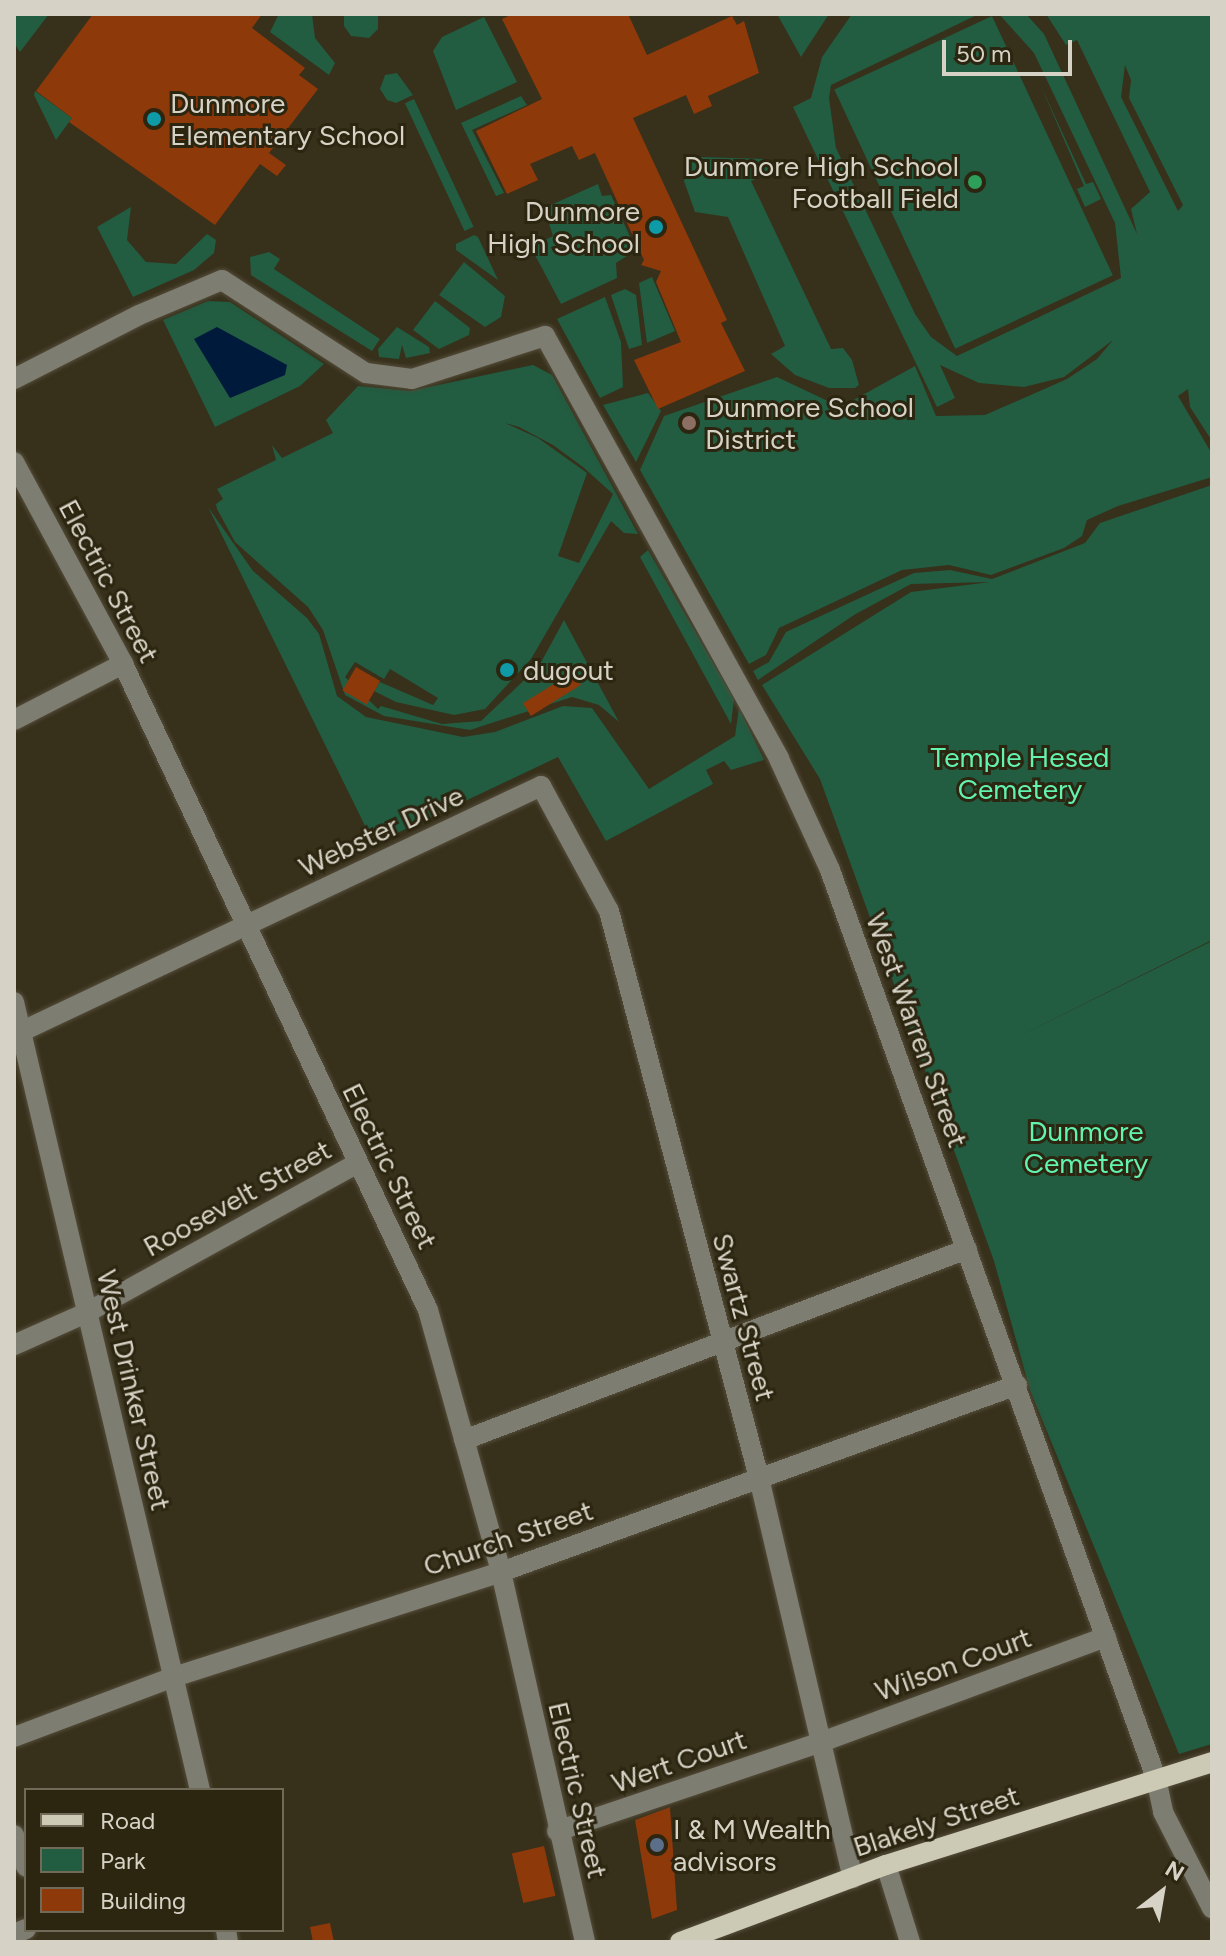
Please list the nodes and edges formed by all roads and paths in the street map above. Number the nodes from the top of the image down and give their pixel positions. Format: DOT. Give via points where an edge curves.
graph roads {
  1 [pos="14,379"];
  2 [pos="14,462"];
  3 [pos="123,664"];
  4 [pos="14,720"];
  5 [pos="541,786"];
  6 [pos="243,925"];
  7 [pos="14,1002"];
  8 [pos="18,1033"];
  9 [pos="358,1163"];
  10 [pos="967,1249"];
  11 [pos="88,1312"];
  12 [pos="721,1341"];
  13 [pos="14,1345"];
  14 [pos="1017,1385"];
  15 [pos="464,1440"];
  16 [pos="759,1478"];
  17 [pos="501,1572"];
  18 [pos="1106,1637"];
  19 [pos="171,1678"];
  20 [pos="14,1737"];
  21 [pos="819,1743"];
  22 [pos="1212,1762"];
  23 [pos="1156,1778"];
  24 [pos="199,1788"];
  25 [pos="557,1831"];
  26 [pos="14,1835"];
  27 [pos="24,1862"];
  28 [pos="886,1865"];
  29 [pos="853,1878"];
  30 [pos="1212,1908"];
  31 [pos="585,1942"];
  32 [pos="680,1942"];
  33 [pos="910,1942"];
  1 -- 10 [label="street, West Warren Street" via="139,315 222,280 366,373 412,379 545,336 779,759 830,870"];
  2 -- 3 [label="street, Electric Street"];
  3 -- 4 [label="street"];
  3 -- 6 [label="street, Electric Street"];
  5 -- 6 [label="street, Webster Drive"];
  5 -- 12 [label="street, Swartz Street" via="609,911"];
  6 -- 8 [label="street, Webster Drive"];
  6 -- 9 [label="street, Electric Street"];
  7 -- 8 [label="street, West Drinker Street"];
  8 -- 11 [label="street, West Drinker Street"];
  9 -- 11 [label="street, Roosevelt Street"];
  9 -- 15 [label="street, Electric Street" via="428,1310"];
  10 -- 12 [label="street"];
  10 -- 14 [label="street, West Warren Street"];
  11 -- 13 [label="street, Roosevelt Street"];
  11 -- 19 [label="street, West Drinker Street"];
  12 -- 15 [label="street"];
  12 -- 16 [label="street, Swartz Street"];
  14 -- 16 [label="street, Church Street"];
  14 -- 18 [label="street, West Warren Street"];
  15 -- 17 [label="street, Electric Street"];
  16 -- 17 [label="street, Church Street"];
  16 -- 21 [label="street, Swartz Street"];
  17 -- 19 [label="street, Church Street"];
  17 -- 25 [label="street, Electric Street"];
  18 -- 21 [label="street, Wilson Court"];
  18 -- 23 [label="street, West Warren Street"];
  19 -- 20 [label="street, Church Street"];
  19 -- 24 [label="street, West Drinker Street"];
  21 -- 25 [label="street, Wert Court"];
  21 -- 29 [label="street, Swartz Street"];
  22 -- 23 [label="main road, Blakely Street"];
  23 -- 28 [label="main road, Blakely Street"];
  23 -- 30 [label="street, West Warren Street" via="1163,1812"];
  25 -- 31 [label="street, Electric Street"];
  26 -- 27 [label="street"];
  28 -- 29 [label="main road, Blakely Street"];
  28 -- 33 [label="street"];
  29 -- 32 [label="main road, Blakely Street"];
}
